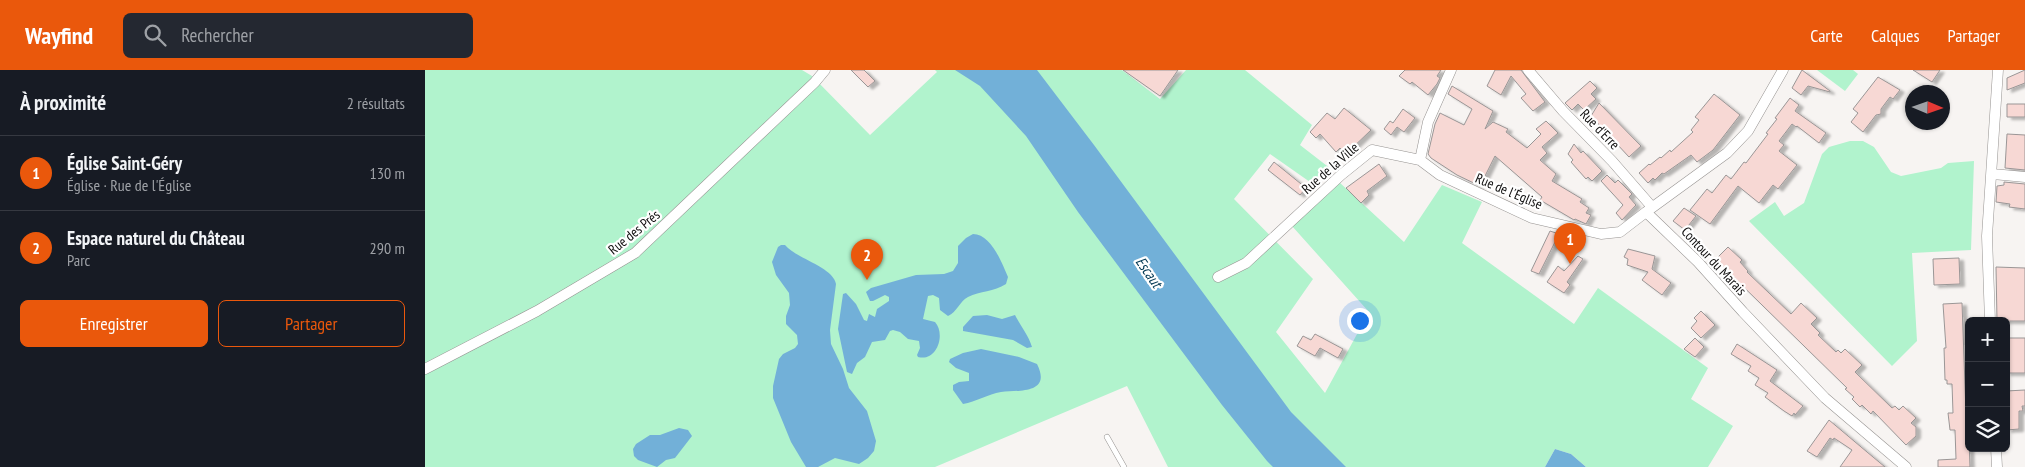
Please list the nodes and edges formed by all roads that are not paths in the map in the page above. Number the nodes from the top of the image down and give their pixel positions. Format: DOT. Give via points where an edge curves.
graph roads {
  1 [pos="825,70"];
  2 [pos="1451,70"];
  3 [pos="1529,70"];
  4 [pos="1783,70"];
  5 [pos="1998,70"];
  6 [pos="1420,160"];
  7 [pos="1993,174"];
  8 [pos="2025,177"];
  9 [pos="1649,209"];
  10 [pos="1218,277"];
  11 [pos="1990,317"];
  12 [pos="425,368"];
  13 [pos="1107,437"];
  14 [pos="1996,452"];
  15 [pos="1124,467"];
  16 [pos="1906,467"];
  17 [pos="1997,467"];
  1 -- 12 [label="street, Rue des Prés" via="635,253 545,307"];
  2 -- 6 [label="street" via="1428,122"];
  3 -- 9 [label="street, Rue d'Erre" via="1563,111 1612,161"];
  4 -- 9 [label="street" via="1748,130 1732,147"];
  5 -- 7 [label="street"];
  6 -- 9 [label="street, Rue de l'Église" via="1441,175 1532,218 1601,234 1620,232"];
  6 -- 10 [label="street, Rue de la Ville" via="1372,150 1341,174 1246,263"];
  7 -- 8 [label="street"];
  7 -- 11 [label="street" via="1987,236"];
  9 -- 16 [label="street, Contour du Marais" via="1825,398"];
  13 -- 15 [label="lane"];
  14 -- 17 [label="street"];
}
